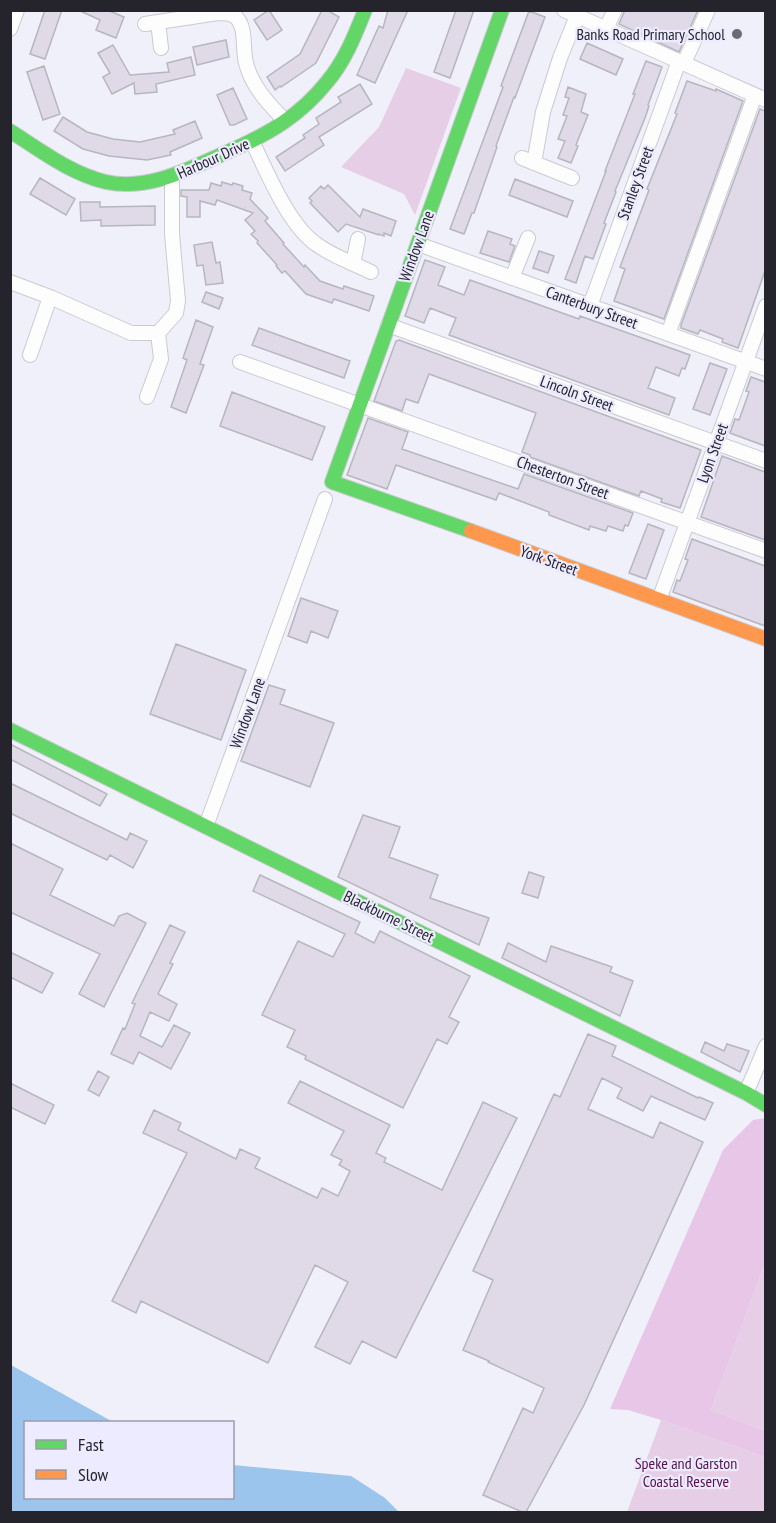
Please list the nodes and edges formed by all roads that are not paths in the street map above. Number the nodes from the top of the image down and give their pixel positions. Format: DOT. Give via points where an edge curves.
graph roads {
  1 [pos="17,10"];
  2 [pos="365,10"];
  3 [pos="502,10"];
  4 [pos="615,10"];
  5 [pos="708,10"];
  6 [pos="571,13"];
  7 [pos="606,28"];
  8 [pos="10,29"];
  9 [pos="161,48"];
  10 [pos="681,62"];
  11 [pos="760,98"];
  12 [pos="285,121"];
  13 [pos="10,131"];
  14 [pos="252,141"];
  15 [pos="172,177"];
  16 [pos="572,178"];
  17 [pos="528,238"];
  18 [pos="358,239"];
  19 [pos="418,244"];
  20 [pos="353,264"];
  21 [pos="370,272"];
  22 [pos="512,278"];
  23 [pos="10,282"];
  24 [pos="50,297"];
  25 [pos="590,306"];
  26 [pos="765,306"];
  27 [pos="388,325"];
  28 [pos="158,333"];
  29 [pos="668,334"];
  30 [pos="30,356"];
  31 [pos="240,362"];
  32 [pos="745,362"];
  33 [pos="765,369"];
  34 [pos="147,397"];
  35 [pos="361,404"];
  36 [pos="716,443"];
  37 [pos="765,460"];
  38 [pos="332,482"];
  39 [pos="326,500"];
  40 [pos="687,523"];
  41 [pos="765,551"];
  42 [pos="659,600"];
  43 [pos="765,639"];
  44 [pos="10,730"];
  45 [pos="206,826"];
  46 [pos="765,1046"];
  47 [pos="746,1094"];
  48 [pos="765,1105"];
  1 -- 8 [label="street"];
  2 -- 12 [label="street, Harbour Drive" via="346,54 328,82"];
  3 -- 19 [label="street, Window Lane"];
  4 -- 7 [label="street"];
  5 -- 10 [label="street, Stanley Street"];
  6 -- 7 [label="street"];
  6 -- 16 [label="street" via="528,161"];
  7 -- 10 [label="street"];
  9 -- 12 [label="street" via="151,23 218,13 236,17 242,27 246,64 254,81"];
  10 -- 11 [label="street"];
  10 -- 25 [label="street, Stanley Street"];
  11 -- 29 [label="street"];
  12 -- 14 [label="street, Harbour Drive"];
  13 -- 15 [label="street, Harbour Drive" via="79,173 109,183 135,184"];
  14 -- 15 [label="street, Harbour Drive"];
  14 -- 20 [label="street" via="281,200 301,230 315,244"];
  15 -- 28 [label="street" via="178,301 176,314"];
  17 -- 22 [label="street"];
  18 -- 20 [label="street"];
  19 -- 22 [label="street, Canterbury Street"];
  19 -- 27 [label="street, Window Lane"];
  20 -- 21 [label="street"];
  22 -- 25 [label="street, Canterbury Street"];
  23 -- 24 [label="street"];
  24 -- 28 [label="street" via="131,333"];
  24 -- 30 [label="street"];
  25 -- 29 [label="street, Canterbury Street"];
  26 -- 32 [label="street, Lyon Street"];
  27 -- 35 [label="street, Window Lane"];
  27 -- 36 [label="street, Lincoln Street"];
  28 -- 34 [label="street" via="161,359"];
  29 -- 32 [label="street, Canterbury Street"];
  31 -- 35 [label="street, Chesterton Street"];
  32 -- 33 [label="street, Canterbury Street"];
  32 -- 36 [label="street, Lyon Street"];
  35 -- 38 [label="street, Window Lane"];
  35 -- 40 [label="street, Chesterton Street"];
  36 -- 37 [label="street, Lincoln Street"];
  36 -- 40 [label="street, Lyon Street"];
  38 -- 42 [label="street, York Street"];
  39 -- 45 [label="street, Window Lane"];
  40 -- 41 [label="street, Chesterton Street"];
  40 -- 42 [label="street, Lyon Street"];
  42 -- 43 [label="street, York Street"];
  44 -- 45 [label="street, Blackburne Street"];
  45 -- 47 [label="street, Blackburne Street"];
  46 -- 47 [label="street"];
  47 -- 48 [label="street, Blackburne Street"];
}
